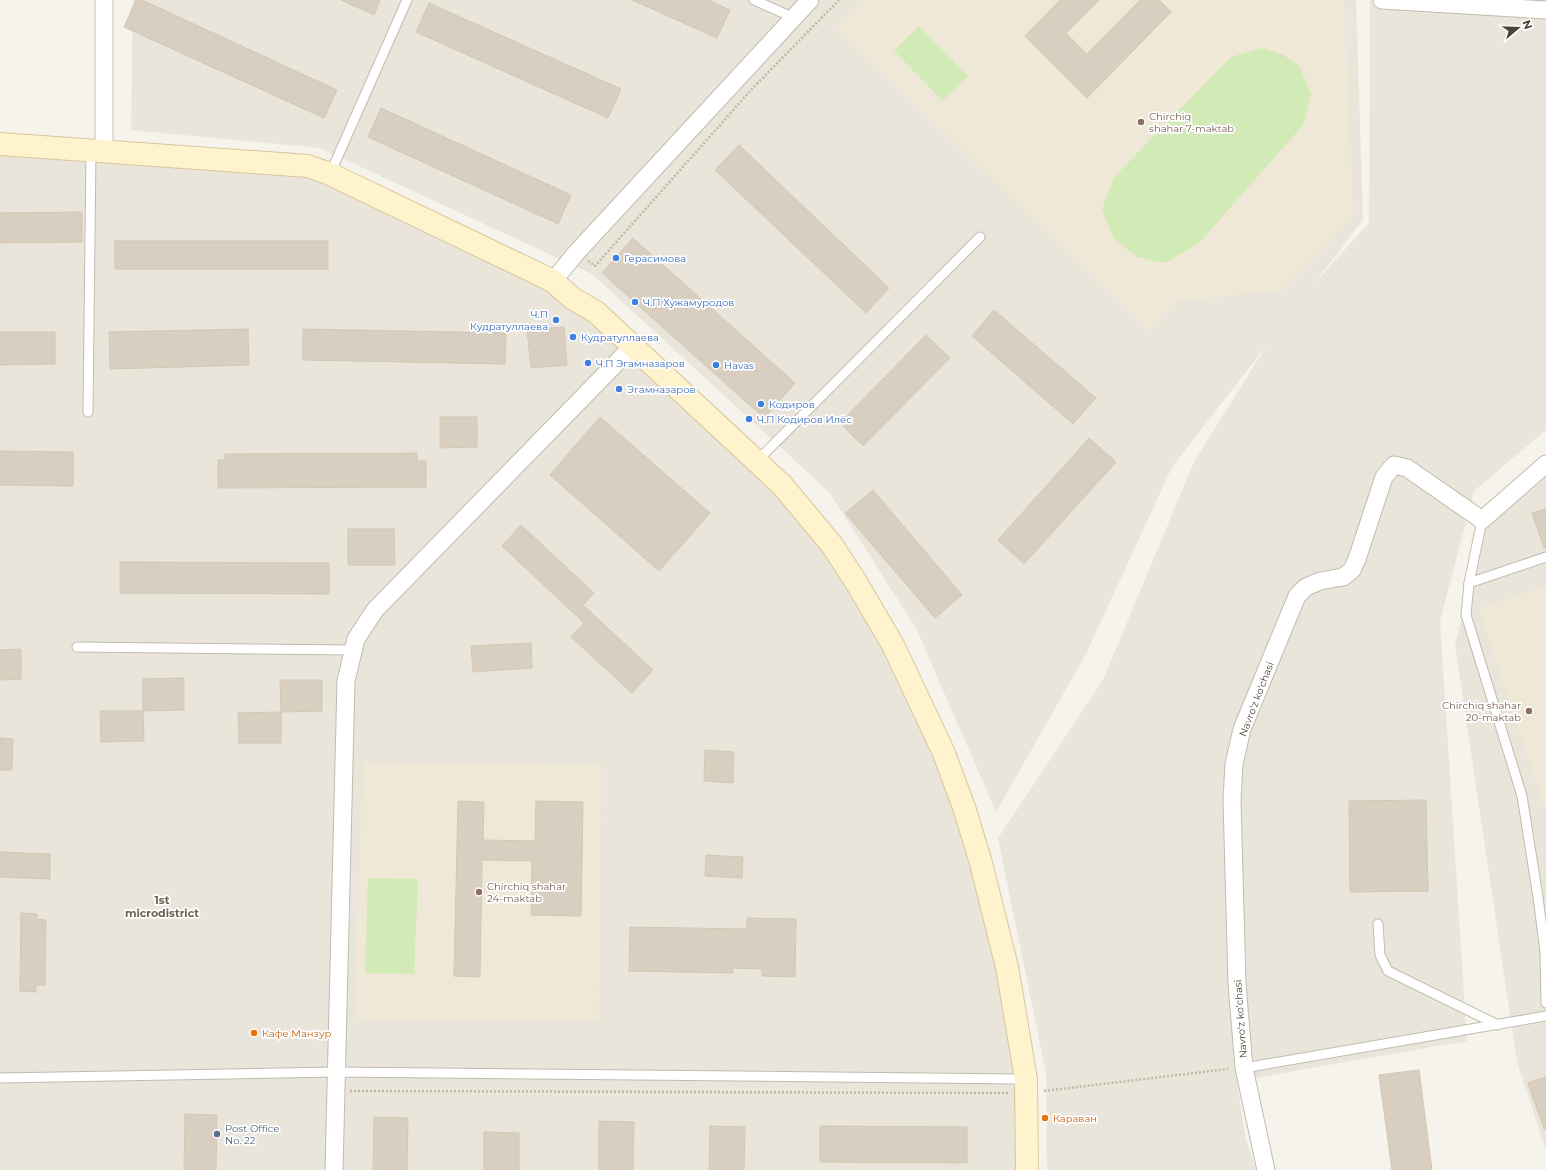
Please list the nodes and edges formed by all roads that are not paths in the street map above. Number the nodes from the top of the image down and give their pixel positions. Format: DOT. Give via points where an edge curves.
graph roads {
  1 [pos="104,0"];
  2 [pos="407,0"];
  3 [pos="754,0"];
  4 [pos="810,0"];
  5 [pos="1382,0"];
  6 [pos="1546,10"];
  7 [pos="792,17"];
  8 [pos="0,144"];
  9 [pos="98,150"];
  10 [pos="330,174"];
  11 [pos="980,238"];
  12 [pos="553,281"];
  13 [pos="633,346"];
  14 [pos="88,412"];
  15 [pos="757,461"];
  16 [pos="1546,464"];
  17 [pos="1482,520"];
  18 [pos="1546,557"];
  19 [pos="1469,583"];
  20 [pos="77,647"];
  21 [pos="354,650"];
  22 [pos="1378,924"];
  23 [pos="1546,1003"];
  24 [pos="1546,1016"];
  25 [pos="1498,1025"];
  26 [pos="1244,1068"];
  27 [pos="336,1072"];
  28 [pos="0,1078"];
  29 [pos="1026,1078"];
  30 [pos="334,1170"];
  31 [pos="1027,1170"];
  32 [pos="1266,1170"];
  1 -- 9 [label="street"];
  2 -- 10 [label="lane"];
  3 -- 7 [label="lane"];
  4 -- 7 [label="street"];
  5 -- 6 [label="street"];
  7 -- 12 [label="street"];
  8 -- 9 [label="street"];
  9 -- 10 [label="street" via="308,166"];
  9 -- 14 [label="lane"];
  10 -- 12 [label="street"];
  11 -- 15 [label="lane"];
  12 -- 13 [label="street" via="572,298 596,312"];
  13 -- 15 [label="street"];
  13 -- 21 [label="street" via="375,610 356,639"];
  15 -- 29 [label="street" via="809,516 856,582 893,645 943,751 964,807 985,878 1007,967"];
  16 -- 17 [label="street"];
  17 -- 19 [label="lane"];
  17 -- 26 [label="street, Navro‘z ko‘chasi" via="1406,468 1394,466 1384,477 1352,570 1343,577 1306,586 1297,596 1242,729 1234,764 1232,800 1237,984"];
  18 -- 19 [label="lane"];
  19 -- 23 [label="lane" via="1466,615 1522,796 1545,952"];
  20 -- 21 [label="lane"];
  21 -- 27 [label="street" via="346,680"];
  22 -- 25 [label="lane" via="1380,955 1388,970"];
  24 -- 25 [label="lane"];
  25 -- 26 [label="lane"];
  26 -- 32 [label="street, Navro‘z ko‘chasi"];
  27 -- 28 [label="lane"];
  27 -- 29 [label="lane"];
  27 -- 30 [label="street"];
  29 -- 31 [label="street"];
}
